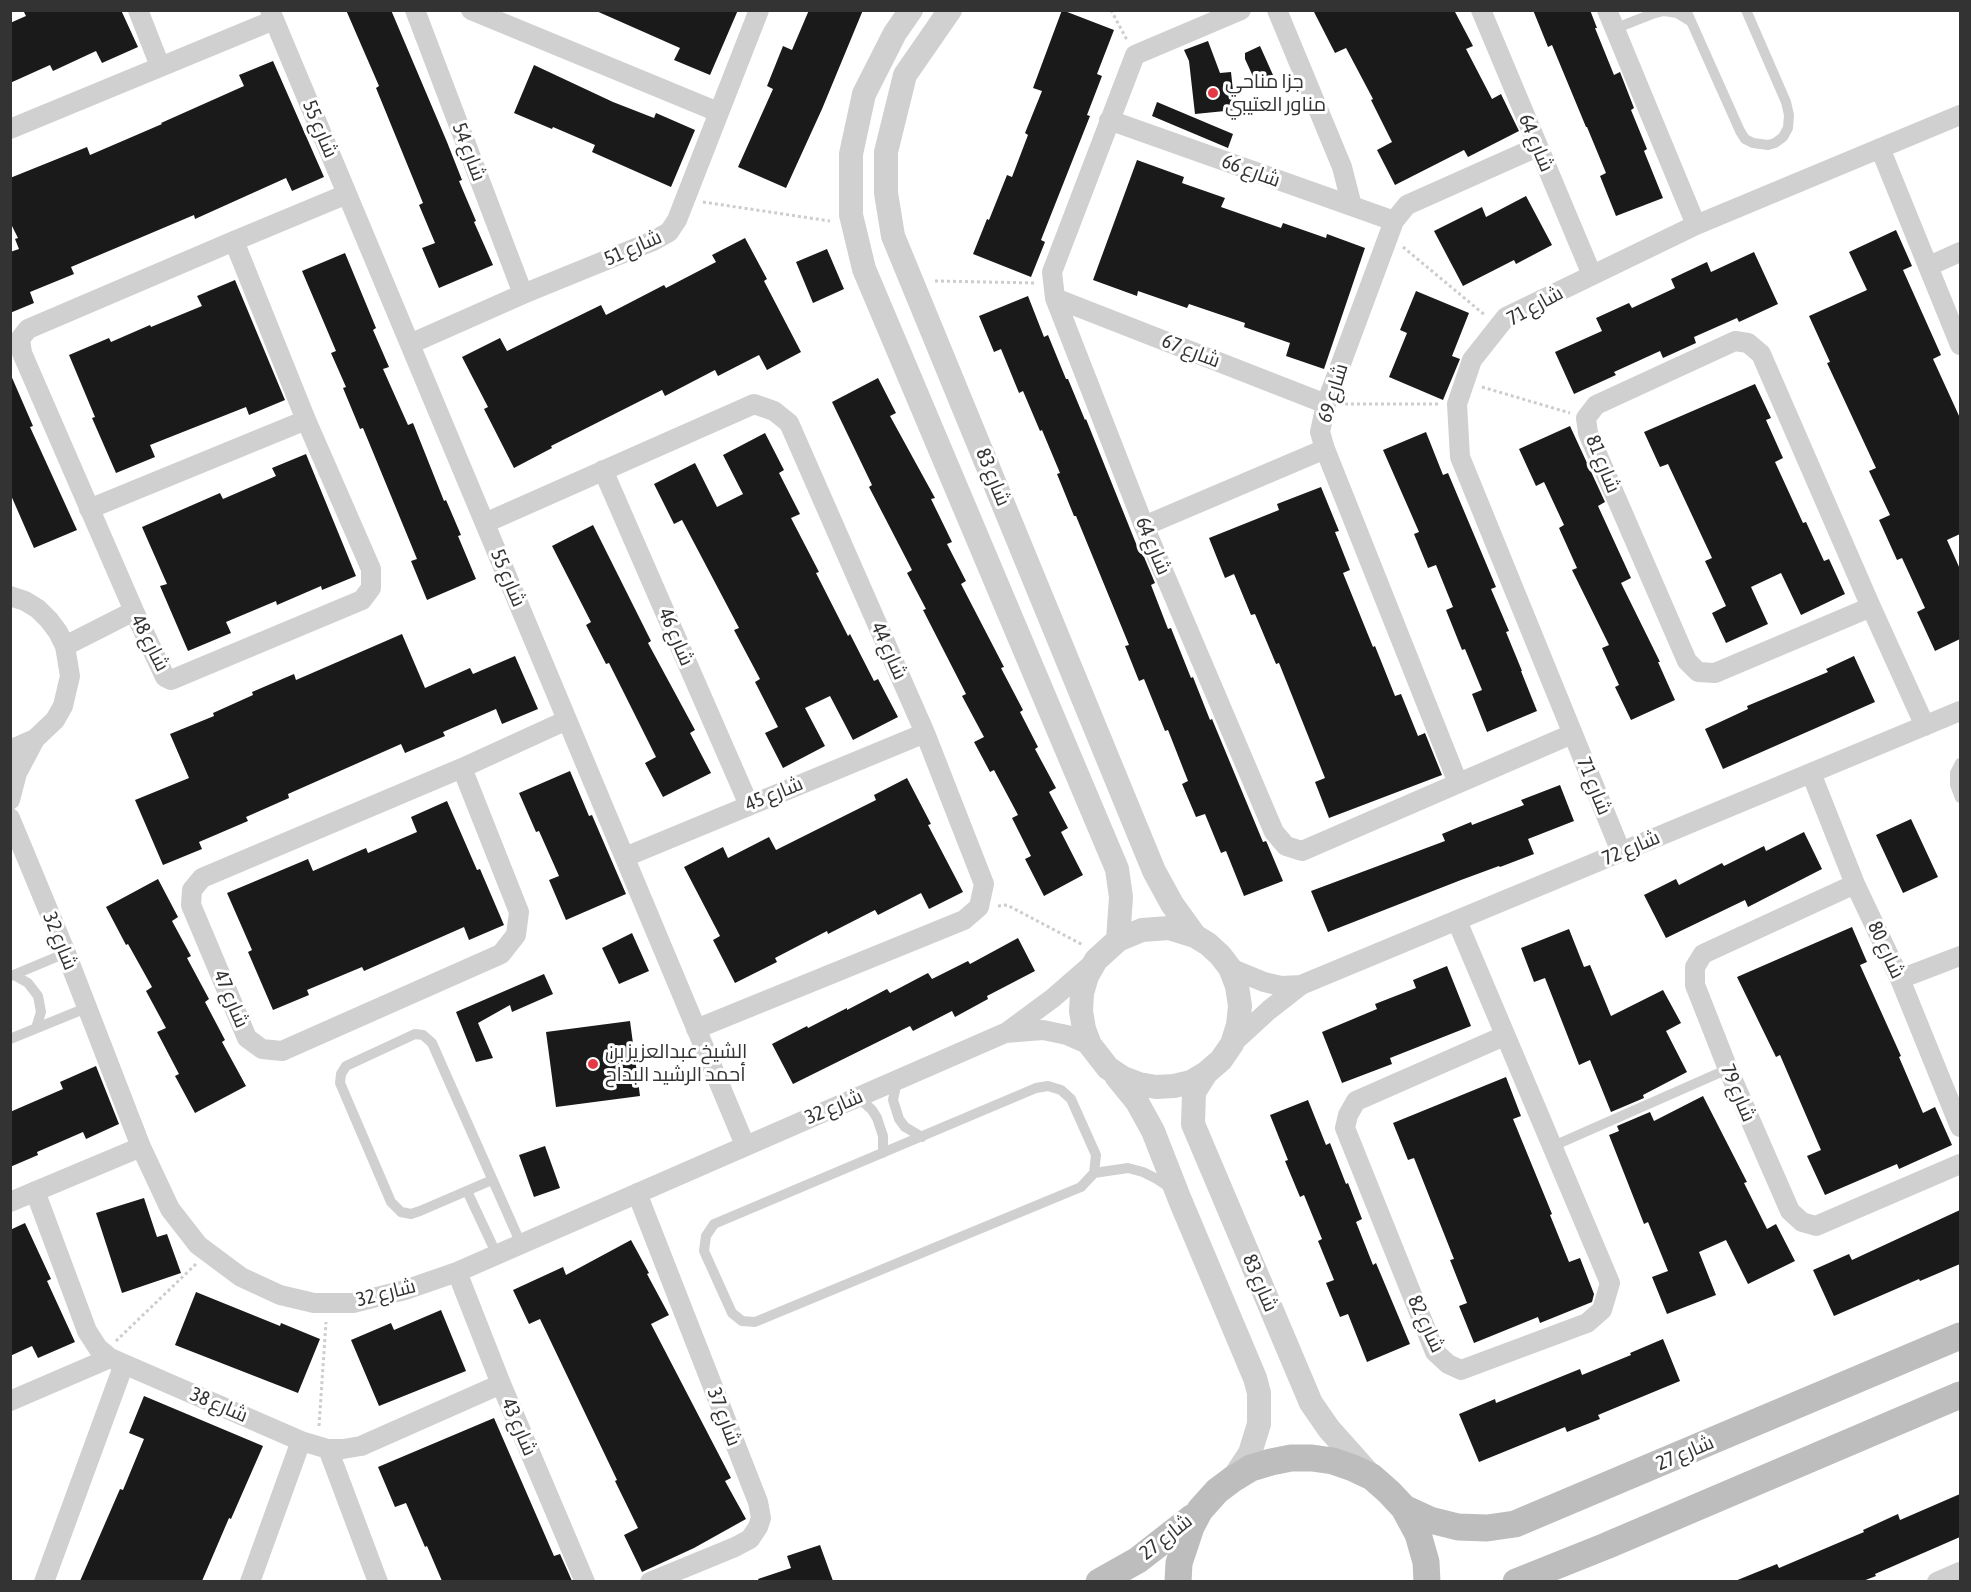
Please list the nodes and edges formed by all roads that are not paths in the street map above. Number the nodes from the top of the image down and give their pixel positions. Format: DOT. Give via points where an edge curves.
graph roads {
  1 [pos="138,10"];
  2 [pos="415,10"];
  3 [pos="471,10"];
  4 [pos="759,10"];
  5 [pos="911,10"];
  6 [pos="950,10"];
  7 [pos="1241,10"];
  8 [pos="1277,10"];
  9 [pos="1481,10"];
  10 [pos="1606,10"];
  11 [pos="1746,10"];
  12 [pos="272,15"];
  13 [pos="1688,16"];
  14 [pos="1614,29"];
  15 [pos="160,66"];
  16 [pos="718,112"];
  17 [pos="1960,115"];
  18 [pos="1109,120"];
  19 [pos="10,129"];
  20 [pos="1537,147"];
  21 [pos="1880,148"];
  22 [pos="347,194"];
  23 [pos="1352,206"];
  24 [pos="1696,225"];
  25 [pos="1392,228"];
  26 [pos="234,241"];
  27 [pos="1960,252"];
  28 [pos="1929,266"];
  29 [pos="1592,275"];
  30 [pos="1054,290"];
  31 [pos="523,294"];
  32 [pos="410,344"];
  33 [pos="1960,345"];
  34 [pos="1326,404"];
  35 [pos="306,420"];
  36 [pos="1325,449"];
  37 [pos="603,470"];
  38 [pos="89,509"];
  39 [pos="485,523"];
  40 [pos="1144,526"];
  41 [pos="10,596"];
  42 [pos="1870,606"];
  43 [pos="134,611"];
  44 [pos="65,646"];
  45 [pos="1958,714"];
  46 [pos="567,720"];
  47 [pos="1925,726"];
  48 [pos="925,733"];
  49 [pos="1572,734"];
  50 [pos="35,739"];
  51 [pos="10,750"];
  52 [pos="1960,763"];
  53 [pos="462,768"];
  54 [pos="1811,773"];
  55 [pos="1458,783"];
  56 [pos="1960,798"];
  57 [pos="10,800"];
  58 [pos="749,804"];
  59 [pos="10,818"];
  60 [pos="1621,852"];
  61 [pos="625,857"];
  62 [pos="1856,884"];
  63 [pos="1457,921"];
  64 [pos="1195,936"];
  65 [pos="66,952"];
  66 [pos="1105,952"];
  67 [pos="1960,956"];
  68 [pos="1230,968"];
  69 [pos="12,976"];
  70 [pos="1900,980"];
  71 [pos="1301,985"];
  72 [pos="86,1008"];
  73 [pos="36,1028"];
  74 [pos="696,1029"];
  75 [pos="1005,1033"];
  76 [pos="1504,1036"];
  77 [pos="10,1039"];
  78 [pos="1232,1044"];
  79 [pos="1090,1046"];
  80 [pos="1108,1068"];
  81 [pos="1728,1070"];
  82 [pos="1206,1073"];
  83 [pos="897,1081"];
  84 [pos="858,1097"];
  85 [pos="1960,1127"];
  86 [pos="922,1137"];
  87 [pos="745,1145"];
  88 [pos="141,1147"];
  89 [pos="1551,1147"];
  90 [pos="883,1153"];
  91 [pos="1960,1164"];
  92 [pos="1094,1173"];
  93 [pos="492,1180"];
  94 [pos="35,1191"];
  95 [pos="467,1191"];
  96 [pos="637,1193"];
  97 [pos="1180,1200"];
  98 [pos="10,1202"];
  99 [pos="521,1244"];
  100 [pos="497,1255"];
  101 [pos="457,1272"];
  102 [pos="1960,1336"];
  103 [pos="113,1358"];
  104 [pos="501,1384"];
  105 [pos="1960,1395"];
  106 [pos="10,1401"];
  107 [pos="316,1445"];
  108 [pos="1372,1477"];
  109 [pos="1233,1479"];
  110 [pos="1404,1508"];
  111 [pos="1200,1510"];
  112 [pos="1960,1572"];
  113 [pos="44,1581"];
  114 [pos="250,1581"];
  115 [pos="378,1581"];
  116 [pos="585,1581"];
  117 [pos="650,1581"];
  118 [pos="1099,1581"];
  119 [pos="1178,1581"];
  120 [pos="1427,1581"];
  121 [pos="1516,1581"];
  122 [pos="1937,1581"];
  1 -- 15 [label="street"];
  2 -- 31 [label="street, شارع 54"];
  3 -- 16 [label="street"];
  4 -- 16 [label="street, شارع 51"];
  5 -- 66 [label="street, شارع 83" via="894,33 864,94 851,154 853,225 864,269 1117,869 1121,897"];
  6 -- 64 [label="street, شارع 83" via="905,75 886,152 886,193 893,236 1154,871"];
  7 -- 18 [label="street" via="1135,55"];
  8 -- 23 [label="street" via="1342,167"];
  9 -- 20 [label="street, شارع 64"];
  10 -- 14 [label="street"];
  11 -- 13 [label="lane" via="1789,115 1783,137 1768,145 1745,139 1740,131"];
  12 -- 15 [label="street"];
  12 -- 22 [label="street, شارع 55"];
  13 -- 14 [label="lane" via="1664,11"];
  14 -- 24 [label="street"];
  15 -- 19 [label="street"];
  16 -- 31 [label="street, شارع 51" via="673,228 661,238"];
  17 -- 21 [label="street, شارع 71"];
  18 -- 23 [label="street, شارع 66"];
  18 -- 30 [label="street" via="1052,272"];
  20 -- 25 [label="street, شارع 69" via="1407,205"];
  20 -- 29 [label="street, شارع 64"];
  21 -- 24 [label="street, شارع 71"];
  21 -- 28 [label="street"];
  22 -- 26 [label="street, شارع 48"];
  22 -- 32 [label="street, شارع 55"];
  23 -- 25 [label="street, شارع 66"];
  24 -- 29 [label="street, شارع 71"];
  25 -- 34 [label="street, شارع 69"];
  26 -- 35 [label="street, شارع 48"];
  26 -- 38 [label="street, شارع 48" via="28,328 20,339 22,353"];
  27 -- 28 [label="street"];
  28 -- 33 [label="street"];
  29 -- 49 [label="street, شارع 71" via="1506,317 1472,360 1457,404 1460,457"];
  30 -- 34 [label="street, شارع 67"];
  30 -- 40 [label="street, شارع 64"];
  31 -- 32 [label="street, شارع 51"];
  32 -- 39 [label="street, شارع 55"];
  34 -- 36 [label="street, شارع 69" via="1320,432"];
  35 -- 38 [label="street"];
  35 -- 43 [label="street, شارع 48" via="371,569 371,588 362,600 171,680 165,677"];
  36 -- 40 [label="street"];
  36 -- 55 [label="street, شارع 69"];
  37 -- 39 [label="street, شارع 44"];
  37 -- 48 [label="street, شارع 44" via="754,404 774,411 789,423"];
  37 -- 58 [label="street, شارع 46"];
  38 -- 43 [label="street, شارع 48"];
  39 -- 46 [label="street, شارع 55"];
  40 -- 55 [label="street, شارع 64" via="1274,832 1286,846 1302,851"];
  41 -- 44 [label="street" via="43,614"];
  42 -- 42 [label="street, شارع 81" via="1761,354 1748,343 1735,341 1596,405 1586,418 1588,433 1686,661 1698,672 1715,673"];
  42 -- 47 [label="street, شارع 81"];
  43 -- 44 [label="street"];
  44 -- 50 [label="street" via="70,676 68,692 55,720"];
  45 -- 47 [label="street, شارع 72"];
  46 -- 53 [label="street, شارع 47"];
  46 -- 61 [label="street, شارع 55"];
  47 -- 54 [label="street, شارع 72"];
  48 -- 58 [label="street, شارع 45"];
  48 -- 74 [label="street, شارع 44" via="984,884 979,907 964,920"];
  49 -- 55 [label="street, شارع 64"];
  49 -- 60 [label="street, شارع 71"];
  50 -- 51 [label="street"];
  50 -- 57 [label="street" via="17,773"];
  52 -- 56 [label="lane" via="1954,773"];
  53 -- 53 [label="street, شارع 47" via="202,878 192,890 191,904 247,1038 262,1048 282,1051 501,954 506,948 516,934 519,912"];
  54 -- 60 [label="street, شارع 72"];
  54 -- 62 [label="street, شارع 80"];
  58 -- 61 [label="street, شارع 45"];
  59 -- 65 [label="street, شارع 32"];
  60 -- 63 [label="street, شارع 72"];
  61 -- 74 [label="street, شارع 55"];
  62 -- 70 [label="street, شارع 80"];
  62 -- 81 [label="street, شارع 79" via="1703,954 1695,967 1695,985"];
  63 -- 71 [label="street, شارع 72"];
  63 -- 76 [label="street, شارع 82"];
  64 -- 66 [label="street" via="1169,928 1142,930"];
  64 -- 68 [label="street"];
  65 -- 69 [label="lane"];
  65 -- 72 [label="street, شارع 32"];
  66 -- 75 [label="street, شارع 32" via="1053,998"];
  66 -- 79 [label="street" via="1087,976 1082,993 1081,1011"];
  67 -- 70 [label="street"];
  68 -- 71 [label="street, شارع 72" via="1264,982"];
  68 -- 78 [label="street" via="1240,1006"];
  69 -- 73 [label="lane" via="28,983 38,996 41,1012"];
  70 -- 85 [label="street, شارع 80"];
  71 -- 78 [label="street, شارع 72"];
  72 -- 73 [label="lane"];
  72 -- 88 [label="street, شارع 32"];
  73 -- 77 [label="lane"];
  74 -- 87 [label="street, شارع 55"];
  75 -- 79 [label="street, شارع 32" via="1043,1030 1067,1035"];
  75 -- 83 [label="street, شارع 32"];
  76 -- 89 [label="street, شارع 82"];
  76 -- 89 [label="street, شارع 82" via="1356,1101 1345,1128 1435,1352 1448,1365 1461,1370 1587,1323 1602,1310 1610,1283"];
  78 -- 82 [label="street"];
  79 -- 80 [label="street"];
  80 -- 82 [label="street" via="1131,1081 1156,1087 1191,1082"];
  80 -- 97 [label="street" via="1145,1116"];
  81 -- 89 [label="lane"];
  81 -- 91 [label="street, شارع 79" via="1790,1211 1802,1222 1816,1226"];
  82 -- 108 [label="street, شارع 83" via="1194,1092 1192,1124 1311,1403"];
  83 -- 84 [label="street, شارع 32"];
  83 -- 86 [label="lane" via="893,1100 898,1119"];
  84 -- 87 [label="street, شارع 32"];
  84 -- 90 [label="lane" via="877,1118"];
  86 -- 90 [label="lane"];
  86 -- 92 [label="lane" via="1048,1086 1071,1099 1096,1155"];
  87 -- 96 [label="street, شارع 32"];
  88 -- 94 [label="street"];
  88 -- 101 [label="street, شارع 32" via="170,1209 198,1245 241,1277 280,1295 314,1303 353,1303"];
  90 -- 92 [label="lane" via="714,1224 705,1236 704,1251 736,1318 755,1322 1081,1187"];
  92 -- 97 [label="lane" via="1128,1168 1143,1172 1170,1188"];
  93 -- 95 [label="lane"];
  93 -- 95 [label="lane" via="432,1043 423,1035 407,1037 346,1066 340,1083 395,1207 411,1214"];
  93 -- 99 [label="lane"];
  94 -- 98 [label="street"];
  94 -- 103 [label="street, شارع 38" via="87,1331 98,1348"];
  95 -- 100 [label="lane"];
  96 -- 99 [label="street, شارع 32"];
  96 -- 117 [label="street, شارع 37" via="758,1502 760,1518 750,1539"];
  97 -- 109 [label="street" via="1259,1393 1255,1439"];
  99 -- 100 [label="street, شارع 32"];
  100 -- 101 [label="street, شارع 32"];
  101 -- 104 [label="street, شارع 43"];
  102 -- 110 [label="main road, شارع 27" via="1515,1524 1458,1527"];
  103 -- 106 [label="street"];
  103 -- 107 [label="street, شارع 38"];
  103 -- 113 [label="street"];
  104 -- 107 [label="street, شارع 38" via="361,1446 343,1449"];
  104 -- 116 [label="street, شارع 43"];
  105 -- 121 [label="main road"];
  107 -- 114 [label="street"];
  107 -- 115 [label="street"];
  108 -- 109 [label="main road" via="1333,1461 1291,1458 1251,1468"];
  108 -- 110 [label="main road"];
  109 -- 111 [label="main road"];
  110 -- 120 [label="main road" via="1418,1534"];
  111 -- 118 [label="main road, شارع 27" via="1138,1560"];
  111 -- 119 [label="main road" via="1184,1545"];
  112 -- 122 [label="street"];
}
